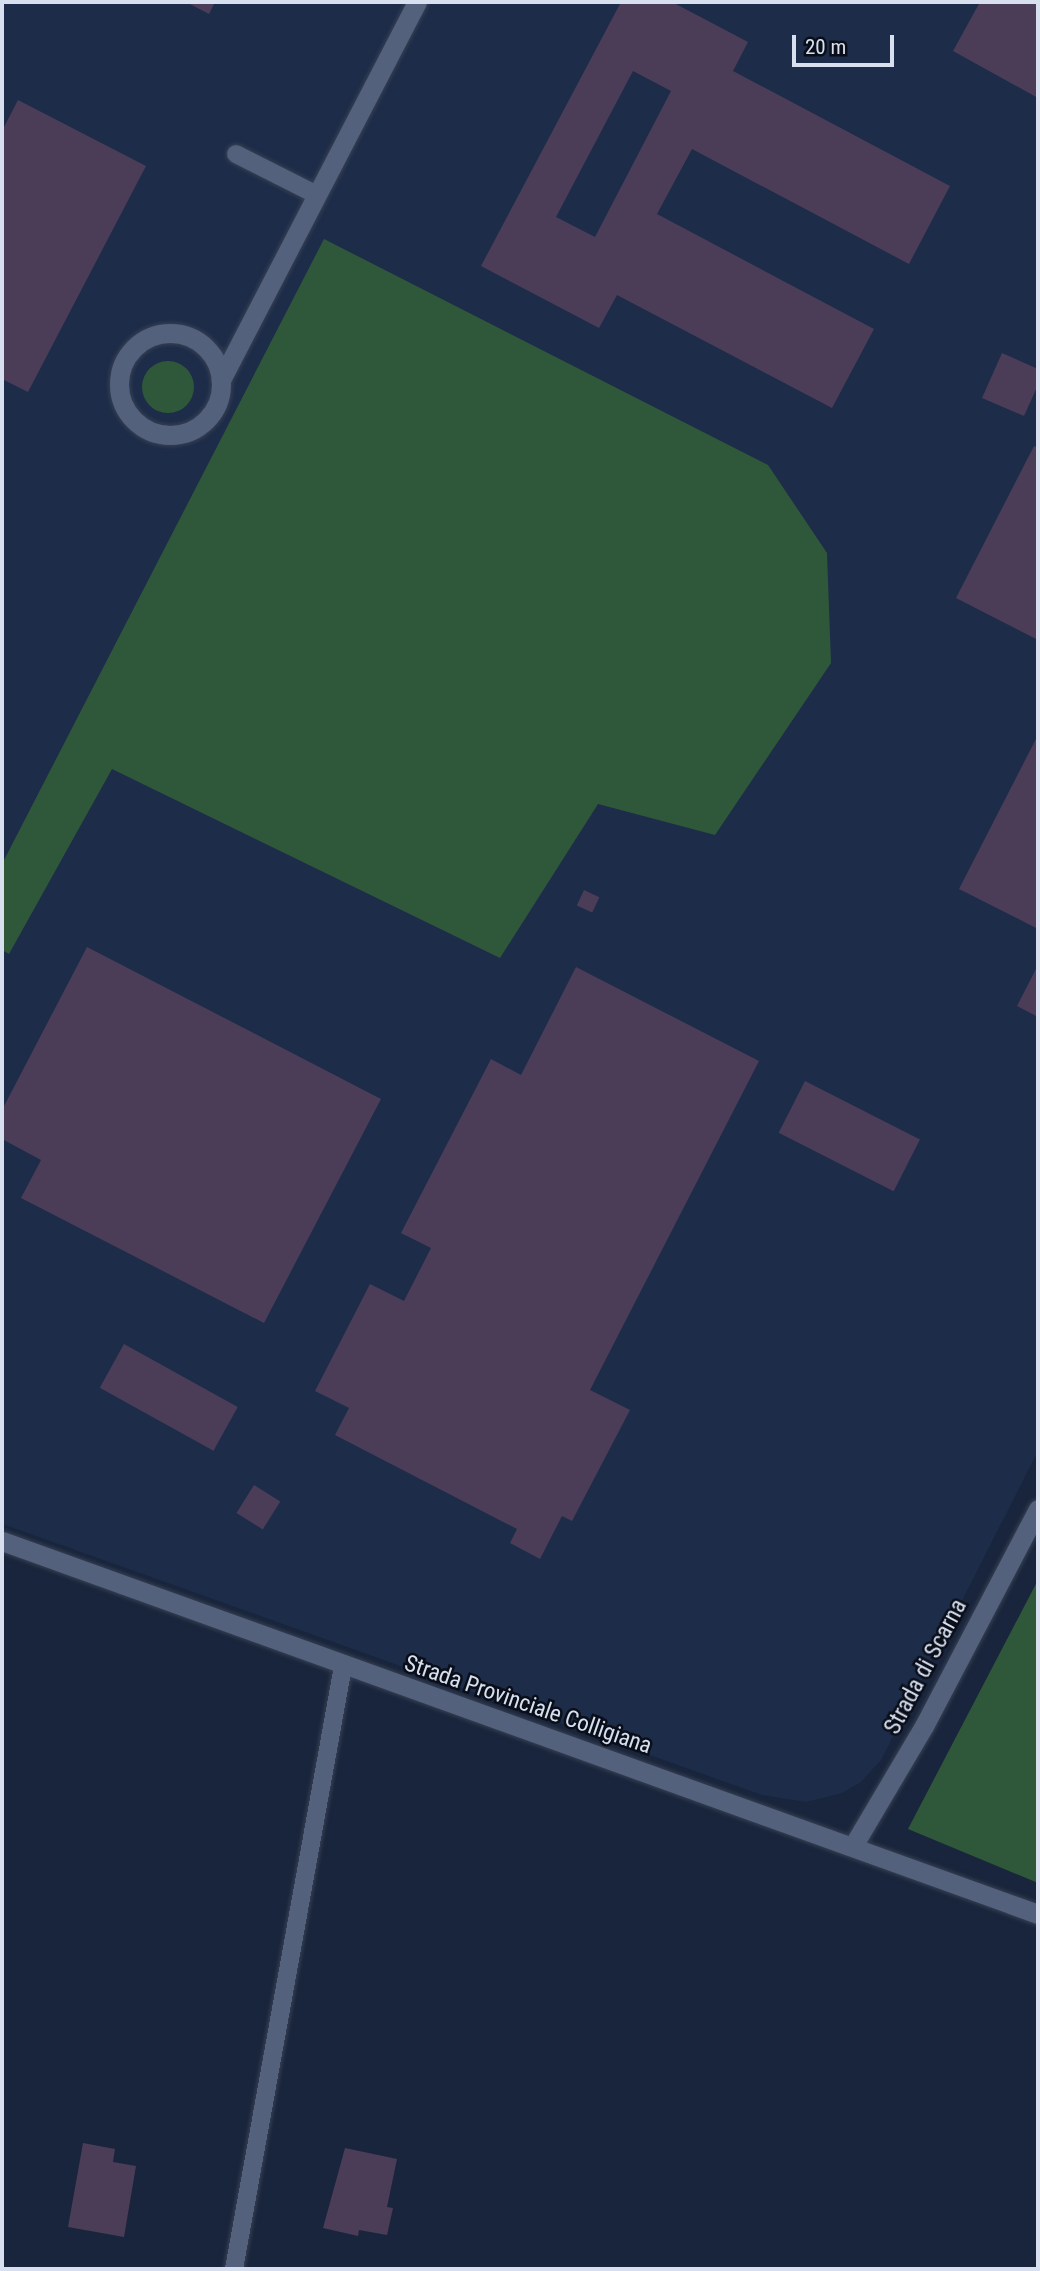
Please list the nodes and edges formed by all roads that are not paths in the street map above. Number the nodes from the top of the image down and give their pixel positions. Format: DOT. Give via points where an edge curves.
graph roads {
  1 [pos="417,2"];
  2 [pos="236,153"];
  3 [pos="315,194"];
  4 [pos="221,380"];
  5 [pos="1038,1509"];
  6 [pos="2,1541"];
  7 [pos="343,1666"];
  8 [pos="853,1846"];
  9 [pos="1038,1914"];
  10 [pos="234,2269"];
  1 -- 3 [label="street"];
  2 -- 3 [label="lane"];
  3 -- 4 [label="street"];
  4 -- 4 [label="street" via="208,348 177,332 144,339 130,351 118,383 129,415 141,426 172,436 203,424 220,397"];
  5 -- 8 [label="street, Strada di Scarna" via="924,1726"];
  6 -- 7 [label="street, Strada Provinciale Colligiana"];
  7 -- 8 [label="street, Strada Provinciale Colligiana"];
  7 -- 10 [label="lane"];
  8 -- 9 [label="street, Strada Provinciale Colligiana"];
}
